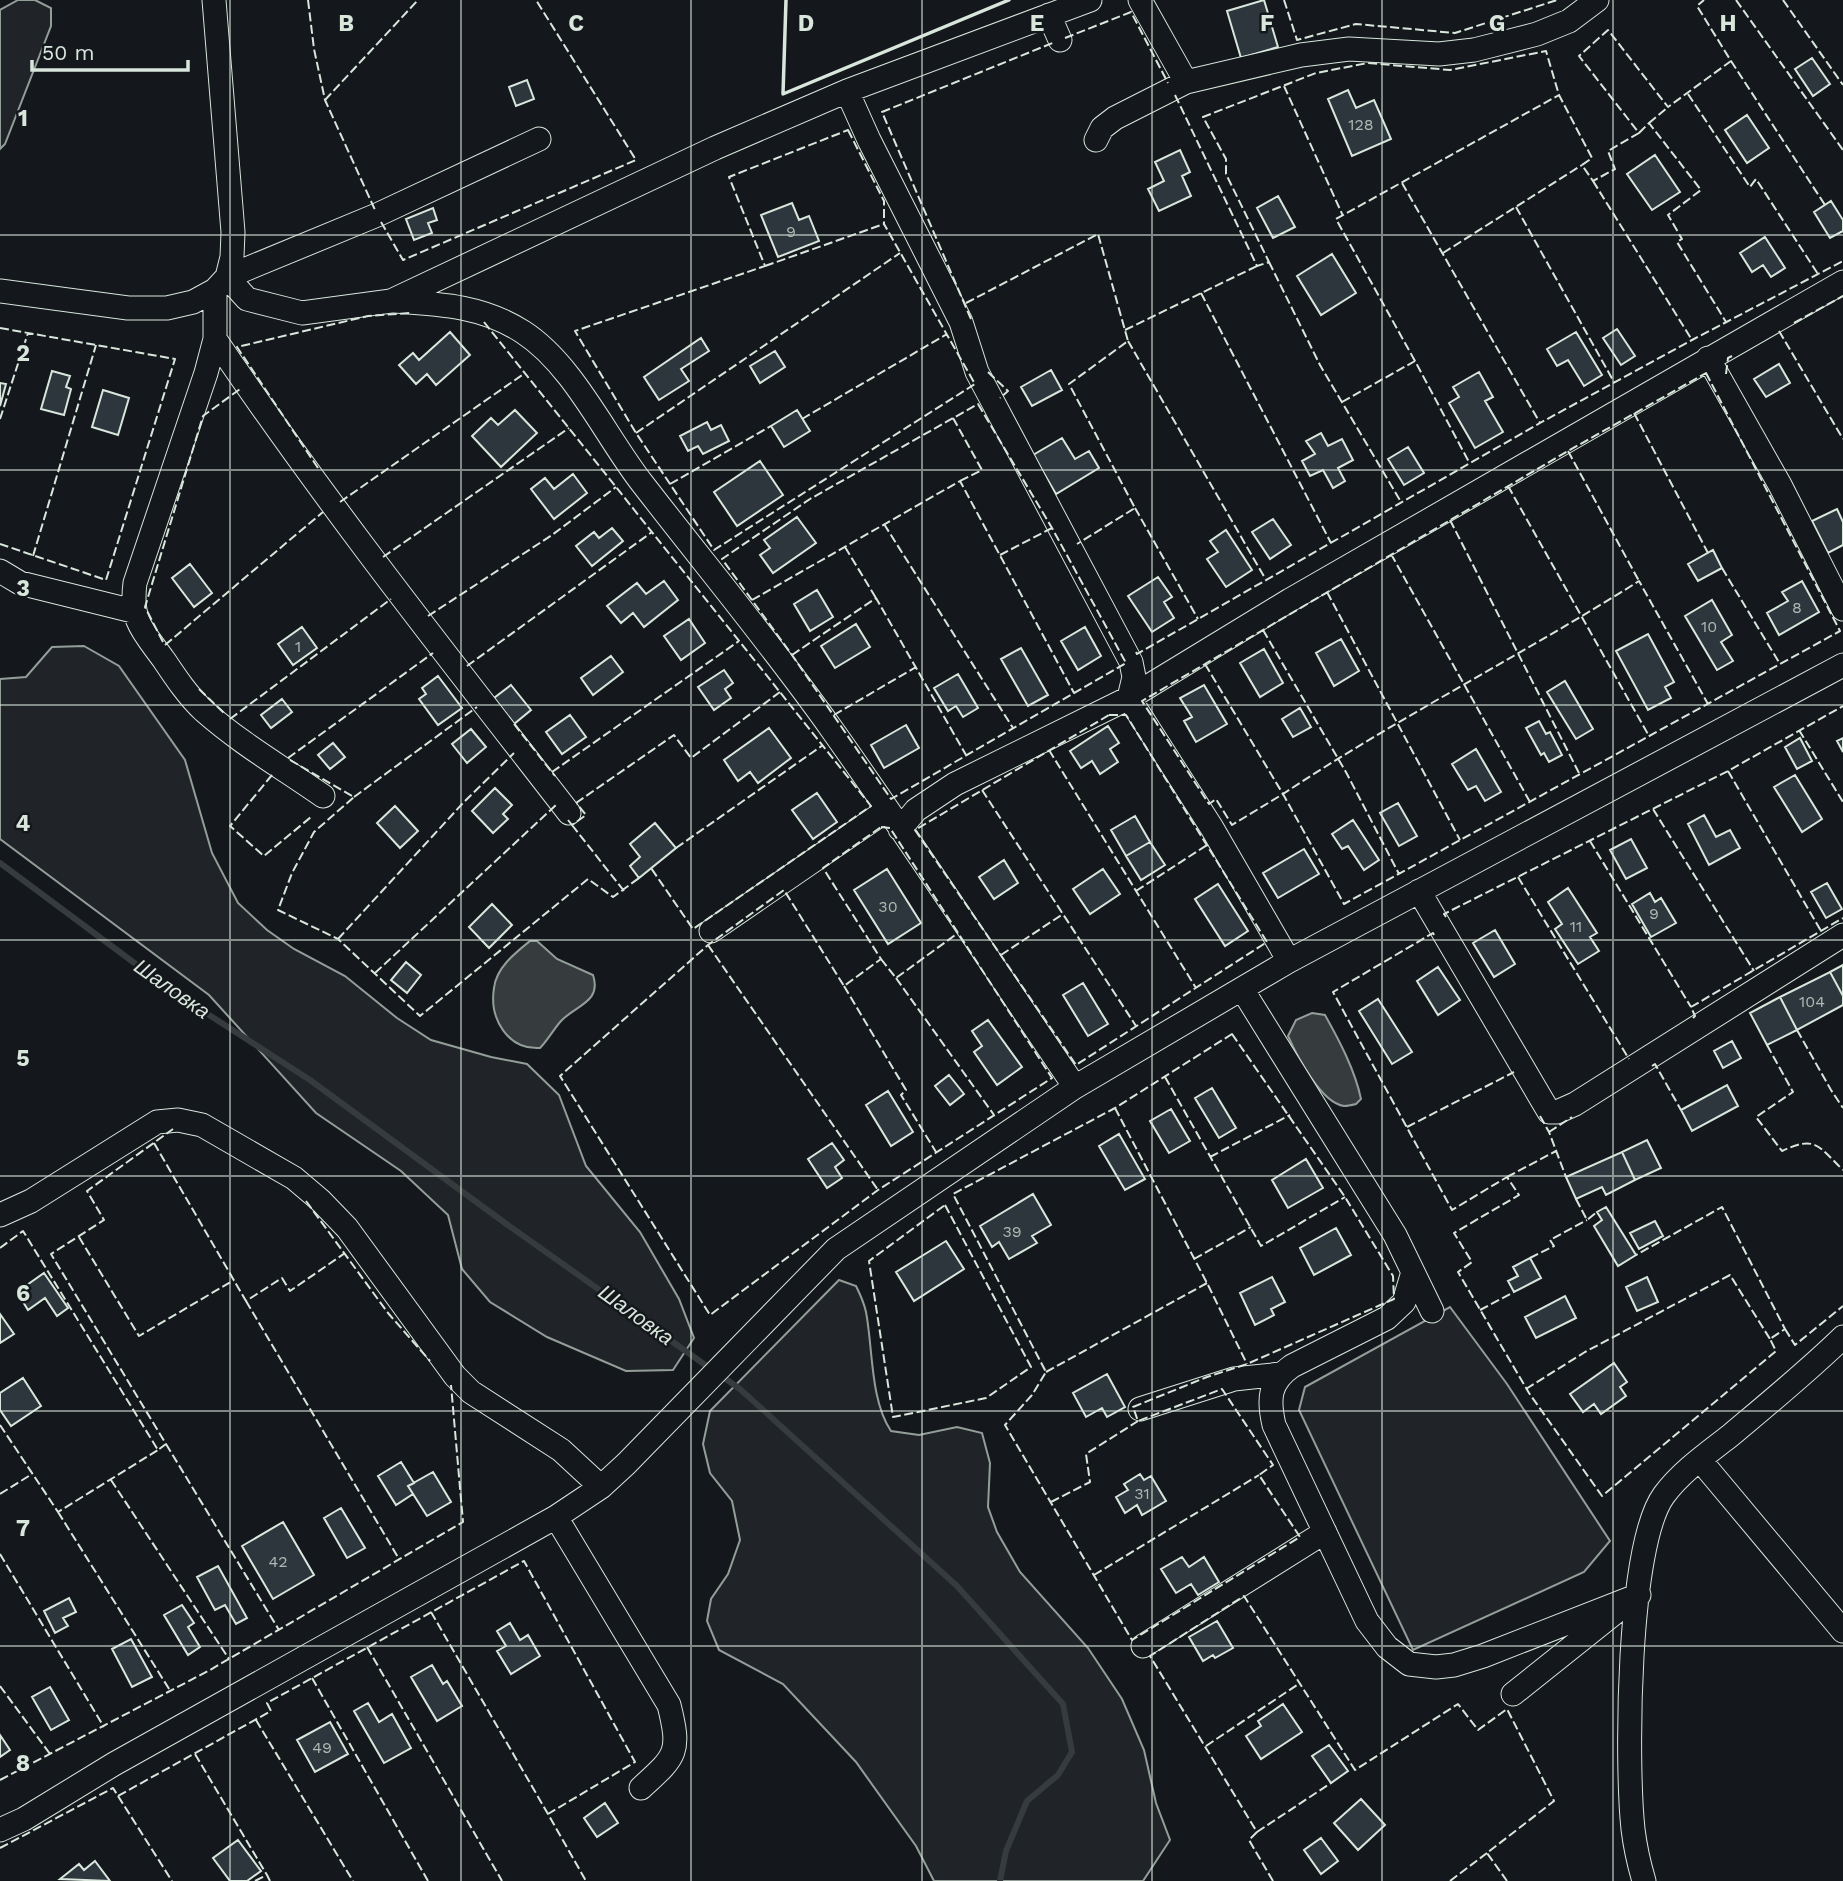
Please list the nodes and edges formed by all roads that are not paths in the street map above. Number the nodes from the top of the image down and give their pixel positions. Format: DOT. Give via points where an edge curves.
graph roads {
  1 [pos="214,0"];
  2 [pos="1090,0"];
  3 [pos="1140,0"];
  4 [pos="1597,0"];
  5 [pos="1049,15"];
  6 [pos="1060,40"];
  7 [pos="1185,82"];
  8 [pos="847,91"];
  9 [pos="539,139"];
  10 [pos="1096,141"];
  11 [pos="1843,282"];
  12 [pos="221,283"];
  13 [pos="0,291"];
  14 [pos="391,301"];
  15 [pos="215,339"];
  16 [pos="1708,358"];
  17 [pos="0,571"];
  18 [pos="1843,609"];
  19 [pos="133,611"];
  20 [pos="1843,665"];
  21 [pos="1129,698"];
  22 [pos="323,796"];
  23 [pos="569,813"];
  24 [pos="894,820"];
  25 [pos="1419,891"];
  26 [pos="710,931"];
  27 [pos="1843,934"];
  28 [pos="1289,961"];
  29 [pos="1242,989"];
  30 [pos="1075,1087"];
  31 [pos="0,1215"];
  32 [pos="1413,1272"];
  33 [pos="1432,1311"];
  34 [pos="1843,1337"];
  35 [pos="1281,1374"];
  36 [pos="1140,1409"];
  37 [pos="1700,1460"];
  38 [pos="601,1487"];
  39 [pos="556,1517"];
  40 [pos="1325,1532"];
  41 [pos="1639,1595"];
  42 [pos="1843,1632"];
  43 [pos="1143,1646"];
  44 [pos="1513,1694"];
  45 [pos="641,1787"];
  46 [pos="0,1830"];
  47 [pos="1644,1881"];
  1 -- 12 [label="street" via="233,232 232,257"];
  2 -- 5 [label="street"];
  3 -- 7 [label="street"];
  4 -- 7 [label="street" via="1569,21 1474,50 1439,54 1349,49 1301,55"];
  5 -- 6 [label="street"];
  5 -- 8 [label="street"];
  7 -- 10 [label="street" via="1115,118 1102,128"];
  8 -- 14 [label="street"];
  8 -- 21 [label="street" via="961,322 977,372 1131,662 1135,677"];
  9 -- 12 [label="street"];
  11 -- 16 [label="street"];
  12 -- 13 [label="street" via="193,302 167,309"];
  12 -- 14 [label="street" via="247,299 302,313"];
  12 -- 15 [label="street"];
  14 -- 24 [label="street" via="481,311 545,349 831,729"];
  15 -- 19 [label="street" via="135,583"];
  15 -- 23 [label="street" via="366,553"];
  16 -- 18 [label="street"];
  16 -- 21 [label="street"];
  17 -- 19 [label="street" via="20,583"];
  19 -- 22 [label="street" via="140,628 203,710"];
  20 -- 25 [label="street"];
  21 -- 24 [label="street"];
  21 -- 28 [label="street"];
  24 -- 26 [label="street"];
  24 -- 30 [label="street"];
  25 -- 27 [label="street" via="1549,1112 1574,1104"];
  25 -- 28 [label="street"];
  28 -- 29 [label="street"];
  29 -- 30 [label="street"];
  29 -- 32 [label="street" via="1395,1235"];
  30 -- 38 [label="street" via="836,1249"];
  31 -- 38 [label="street" via="156,1122 202,1125 294,1178 320,1200 347,1228 455,1376 471,1392 561,1450"];
  32 -- 33 [label="street"];
  32 -- 35 [label="street" via="1404,1303 1387,1318"];
  34 -- 37 [label="street"];
  35 -- 36 [label="street" via="1234,1379"];
  35 -- 40 [label="street" via="1269,1405 1274,1424"];
  37 -- 41 [label="street" via="1663,1496 1651,1522"];
  37 -- 42 [label="street"];
  38 -- 39 [label="street"];
  39 -- 45 [label="street" via="669,1705 675,1750 669,1763"];
  39 -- 46 [label="street"];
  40 -- 41 [label="street" via="1367,1621 1387,1647 1409,1664 1454,1665"];
  40 -- 43 [label="street"];
  41 -- 44 [label="street"];
  41 -- 47 [label="street" via="1630,1748 1633,1830"];
}
